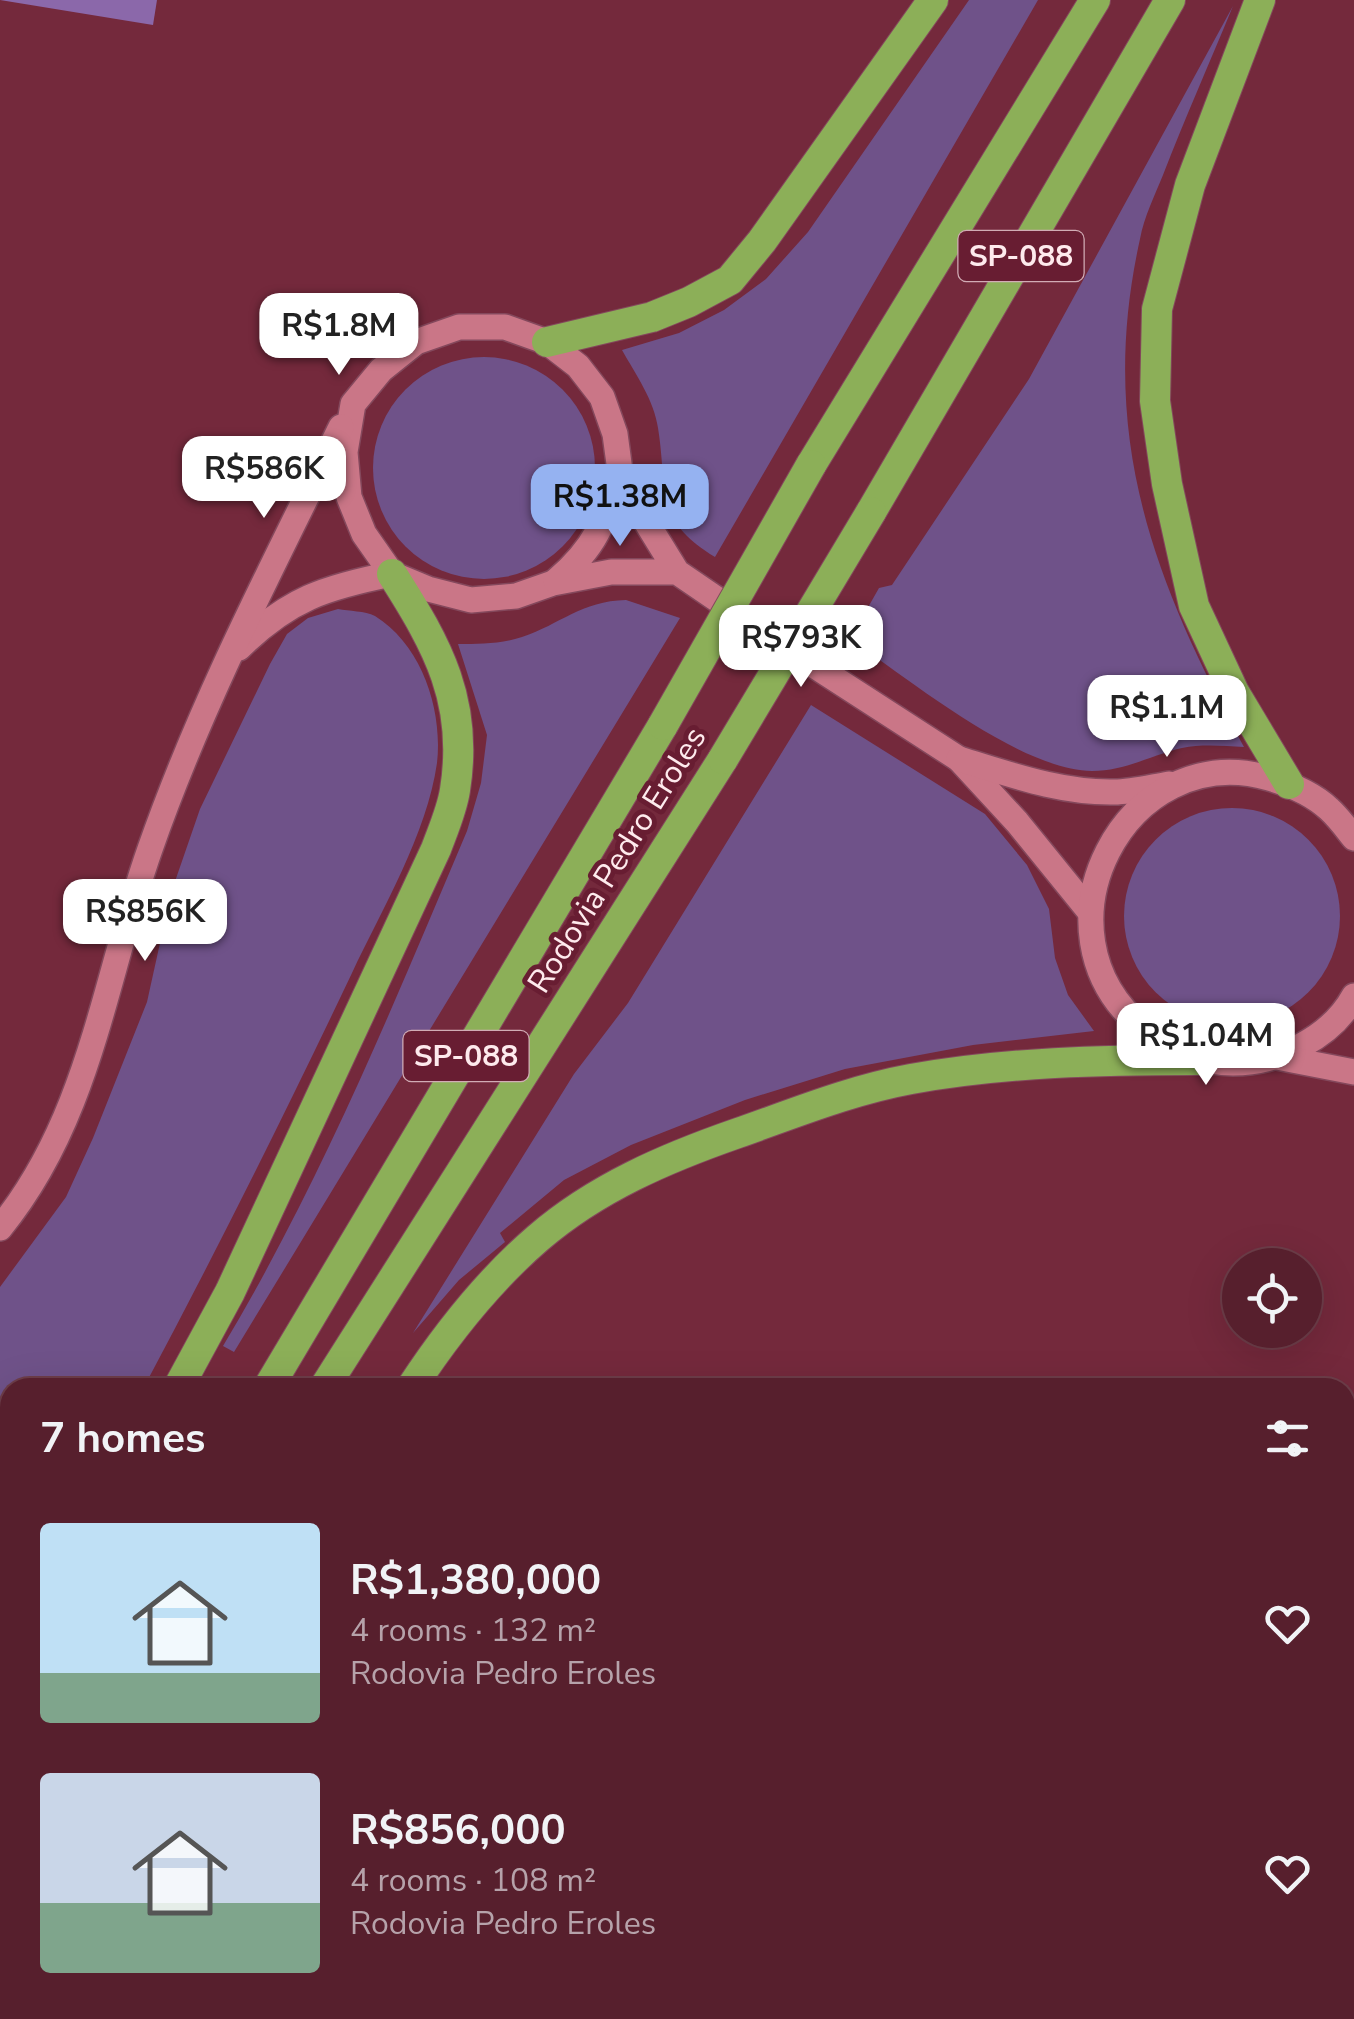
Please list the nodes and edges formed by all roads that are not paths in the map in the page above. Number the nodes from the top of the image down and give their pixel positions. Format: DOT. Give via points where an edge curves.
graph roads {
  1 [pos="933,0"];
  2 [pos="1095,0"];
  3 [pos="1170,0"];
  4 [pos="1260,0"];
  5 [pos="547,342"];
  6 [pos="353,404"];
  7 [pos="620,472"];
  8 [pos="678,572"];
  9 [pos="392,574"];
  10 [pos="553,583"];
  11 [pos="225,662"];
  12 [pos="958,758"];
  13 [pos="1185,781"];
  14 [pos="1290,784"];
  15 [pos="1354,838"];
  16 [pos="1090,912"];
  17 [pos="1354,996"];
  18 [pos="1277,1057"];
  19 [pos="1198,1060"];
  20 [pos="1354,1072"];
  21 [pos="0,1228"];
  22 [pos="183,1378"];
  23 [pos="274,1378"];
  24 [pos="330,1378"];
  25 [pos="418,1378"];
  1 -- 5 [label="highway" via="730,280 652,316"];
  2 -- 23 [label="highway, Rodovia Pedro Eroles / SP-088, bridge" via="811,465"];
  3 -- 24 [label="highway, Rodovia Pedro Eroles / SP-088, bridge" via="723,759"];
  4 -- 14 [label="highway" via="1185,202 1157,309 1154,401 1194,606 1234,692"];
  5 -- 6 [label="street" via="505,327 459,327 416,342"];
  5 -- 7 [label="street" via="602,397"];
  6 -- 9 [label="street" via="345,452 349,497"];
  6 -- 11 [label="street"];
  7 -- 8 [label="street"];
  7 -- 10 [label="street" via="604,524 582,558"];
  8 -- 10 [label="street" via="612,572"];
  8 -- 12 [label="street"];
  9 -- 10 [label="street" via="471,600 516,596"];
  9 -- 11 [label="street" via="301,599 264,623"];
  9 -- 22 [label="highway" via="430,634 454,692 460,740 455,794 428,867"];
  11 -- 21 [label="street" via="150,848 90,1058 48,1154"];
  12 -- 13 [label="street" via="1040,784 1081,789 1114,792"];
  12 -- 16 [label="street"];
  13 -- 14 [label="street" via="1255,774"];
  13 -- 16 [label="street" via="1148,802 1118,832 1098,870"];
  14 -- 15 [label="street" via="1328,807"];
  16 -- 19 [label="street" via="1105,984 1126,1014"];
  17 -- 18 [label="street" via="1316,1038"];
  18 -- 19 [label="street"];
  18 -- 20 [label="street"];
  19 -- 25 [label="highway" via="1001,1067 911,1079 853,1092 708,1144 619,1181 540,1236 482,1290"];
}
